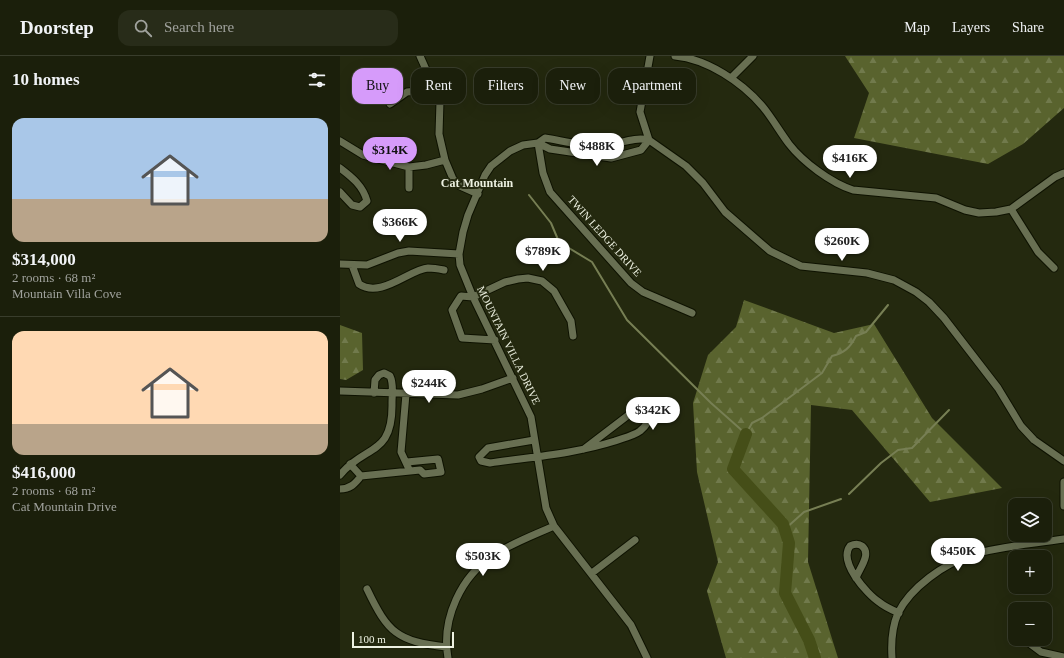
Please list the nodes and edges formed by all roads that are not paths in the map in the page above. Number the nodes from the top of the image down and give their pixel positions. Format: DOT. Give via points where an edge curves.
graph roads {
  1 [pos="420,56"];
  2 [pos="650,56"];
  3 [pos="675,56"];
  4 [pos="753,56"];
  5 [pos="426,68"];
  6 [pos="731,78"];
  7 [pos="440,104"];
  8 [pos="649,140"];
  9 [pos="340,141"];
  10 [pos="538,143"];
  11 [pos="445,160"];
  12 [pos="409,166"];
  13 [pos="340,168"];
  14 [pos="1064,173"];
  15 [pos="409,188"];
  16 [pos="340,192"];
  17 [pos="478,194"];
  18 [pos="1011,209"];
  19 [pos="459,254"];
  20 [pos="340,264"];
  21 [pos="352,266"];
  22 [pos="1054,268"];
  23 [pos="444,270"];
  24 [pos="473,297"];
  25 [pos="692,313"];
  26 [pos="573,336"];
  27 [pos="495,340"];
  28 [pos="513,378"];
  29 [pos="340,391"];
  30 [pos="374,393"];
  31 [pos="392,393"];
  32 [pos="406,394"];
  33 [pos="534,440"];
  34 [pos="584,449"];
  35 [pos="537,457"];
  36 [pos="1064,461"];
  37 [pos="407,462"];
  38 [pos="350,464"];
  39 [pos="409,471"];
  40 [pos="340,475"];
  41 [pos="361,476"];
  42 [pos="1064,482"];
  43 [pos="340,488"];
  44 [pos="1064,506"];
  45 [pos="554,526"];
  46 [pos="1064,539"];
  47 [pos="635,540"];
  48 [pos="592,573"];
  49 [pos="856,578"];
  50 [pos="367,589"];
  51 [pos="899,613"];
  52 [pos="1034,646"];
  53 [pos="446,647"];
  54 [pos="1064,657"];
  55 [pos="448,658"];
  56 [pos="647,658"];
  57 [pos="892,658"];
  1 -- 5 [label="street"];
  2 -- 8 [label="street" via="640,112"];
  3 -- 6 [label="street" via="698,60"];
  4 -- 6 [label="street"];
  6 -- 18 [label="street" via="762,106 795,151 840,186 853,190 936,198 979,213"];
  7 -- 11 [label="street" via="439,134"];
  8 -- 10 [label="street, MOUNTAIN VILLA DRIVE" via="639,138 599,146 545,138"];
  8 -- 10 [label="street" via="641,150 611,158 550,149"];
  8 -- 36 [label="street" via="686,166 725,212 770,251 801,266 894,280 921,295 944,318 998,388 1026,431 1034,440"];
  9 -- 12 [label="street" via="363,155"];
  10 -- 17 [label="street, MOUNTAIN VILLA DRIVE" via="523,145 499,158 485,175"];
  10 -- 25 [label="street, TWIN LEDGE DRIVE" via="543,173 550,192 631,283 643,292"];
  11 -- 12 [label="street"];
  11 -- 17 [label="street" via="452,179 460,186"];
  12 -- 15 [label="street"];
  13 -- 16 [label="street" via="356,181 365,193 367,201 360,207 352,205"];
  14 -- 18 [label="street"];
  17 -- 19 [label="street, MOUNTAIN VILLA DRIVE" via="463,232"];
  18 -- 22 [label="street" via="1038,252"];
  19 -- 21 [label="street" via="409,251 367,265"];
  19 -- 24 [label="street, MOUNTAIN VILLA DRIVE" via="460,265"];
  20 -- 21 [label="street"];
  21 -- 23 [label="street" via="359,284 371,287 388,285 427,268"];
  24 -- 26 [label="street" via="505,282 528,278 542,281 554,291 571,321"];
  24 -- 27 [label="street, MOUNTAIN VILLA DRIVE"];
  24 -- 27 [label="street" via="461,296 452,310 462,338"];
  27 -- 28 [label="street, MOUNTAIN VILLA DRIVE"];
  28 -- 32 [label="street" via="458,395"];
  28 -- 33 [label="street, MOUNTAIN VILLA DRIVE" via="531,417"];
  29 -- 30 [label="street"];
  30 -- 31 [label="street"];
  30 -- 31 [label="street" via="375,380 379,374 384,373 390,376 393,382"];
  31 -- 32 [label="street"];
  31 -- 38 [label="street" via="392,422 388,434 369,453"];
  32 -- 37 [label="street" via="401,452"];
  33 -- 35 [label="street, MOUNTAIN VILLA DRIVE"];
  33 -- 35 [label="street" via="488,448 479,457 481,461 490,463"];
  34 -- 34 [label="street" via="635,434 650,420 649,409 643,406 635,410"];
  34 -- 35 [label="street"];
  35 -- 45 [label="street, MOUNTAIN VILLA DRIVE" via="546,508"];
  37 -- 39 [label="street"];
  37 -- 39 [label="street" via="438,459 441,472 424,474 420,470"];
  38 -- 40 [label="street"];
  38 -- 41 [label="street"];
  39 -- 41 [label="street"];
  41 -- 43 [label="street" via="348,488"];
  42 -- 44 [label="street"];
  45 -- 48 [label="street, MOUNTAIN VILLA DRIVE"];
  45 -- 53 [label="street" via="506,548 478,568 455,600"];
  46 -- 51 [label="street" via="970,556 928,580 911,595"];
  47 -- 48 [label="street"];
  48 -- 56 [label="street, MOUNTAIN VILLA DRIVE" via="631,624"];
  49 -- 51 [label="street" via="864,590 880,603"];
  50 -- 53 [label="street" via="380,617 397,634 419,644"];
  51 -- 57 [label="street" via="891,644"];
  52 -- 54 [label="street" via="1041,652"];
  53 -- 55 [label="street"];
}
